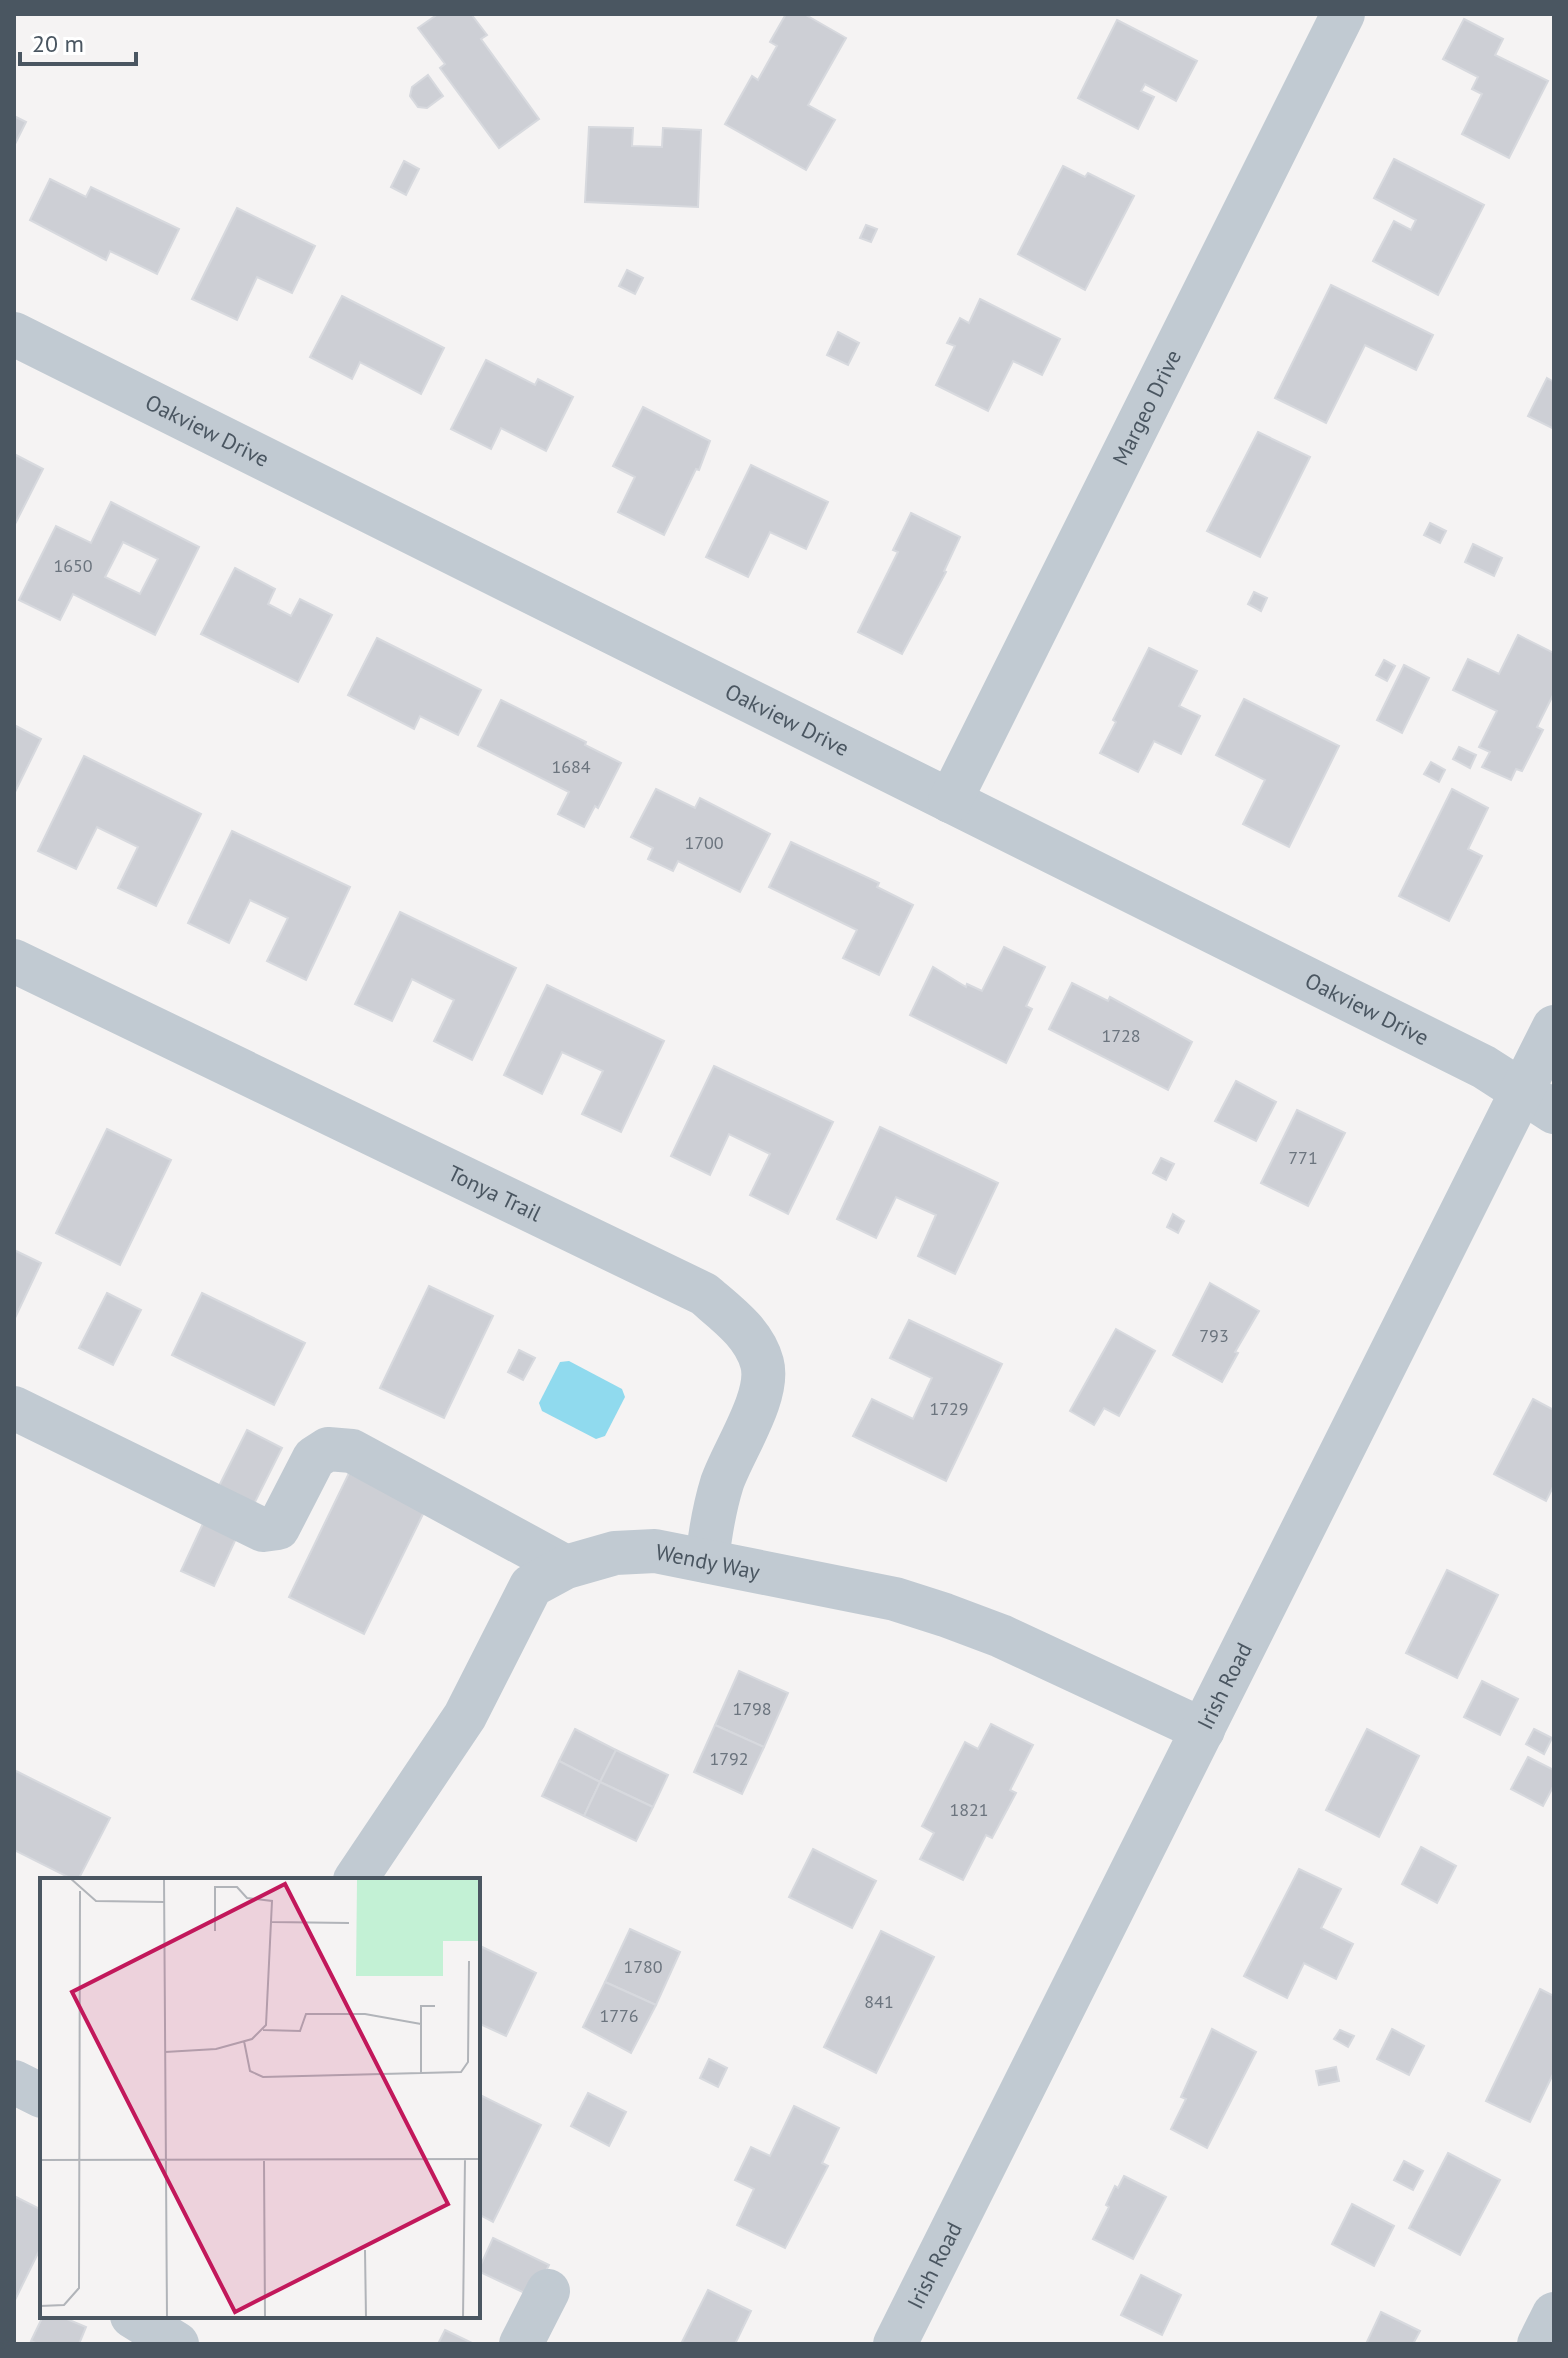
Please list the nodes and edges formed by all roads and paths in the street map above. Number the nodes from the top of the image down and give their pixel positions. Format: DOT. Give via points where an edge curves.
graph roads {
  1 [pos="1343,14"];
  2 [pos="14,334"];
  3 [pos="950,801"];
  4 [pos="14,961"];
  5 [pos="1554,1027"];
  6 [pos="1537,1103"];
  7 [pos="14,1408"];
  8 [pos="707,1561"];
  9 [pos="566,1567"];
  10 [pos="1203,1730"];
  11 [pos="356,1878"];
  12 [pos="14,2082"];
  13 [pos="40,2095"];
  14 [pos="548,2291"];
  15 [pos="1554,2314"];
  16 [pos="134,2318"];
  17 [pos="177,2344"];
  18 [pos="521,2344"];
  19 [pos="895,2344"];
  20 [pos="1539,2344"];
  1 -- 3 [label="street, Margeo Drive"];
  2 -- 3 [label="street, Oakview Drive"];
  3 -- 6 [label="street, Oakview Drive" via="1484,1067"];
  4 -- 8 [label="street, Tonya Trail" via="704,1294 753,1342 763,1366 762,1389 711,1522"];
  5 -- 6 [label="street, Irish Road"];
  6 -- 10 [label="street, Irish Road"];
  7 -- 9 [label="street" via="263,1530 278,1528 314,1458 328,1449 352,1451"];
  8 -- 9 [label="street, Wendy Way" via="655,1551 615,1553"];
  8 -- 10 [label="street, Wendy Way" via="895,1599 945,1615"];
  9 -- 11 [label="street, Wendy Way" via="531,1586 465,1716"];
  10 -- 19 [label="street, Irish Road"];
  12 -- 13 [label="street"];
  14 -- 18 [label="street"];
  15 -- 20 [label="street"];
  16 -- 17 [label="street"];
}
